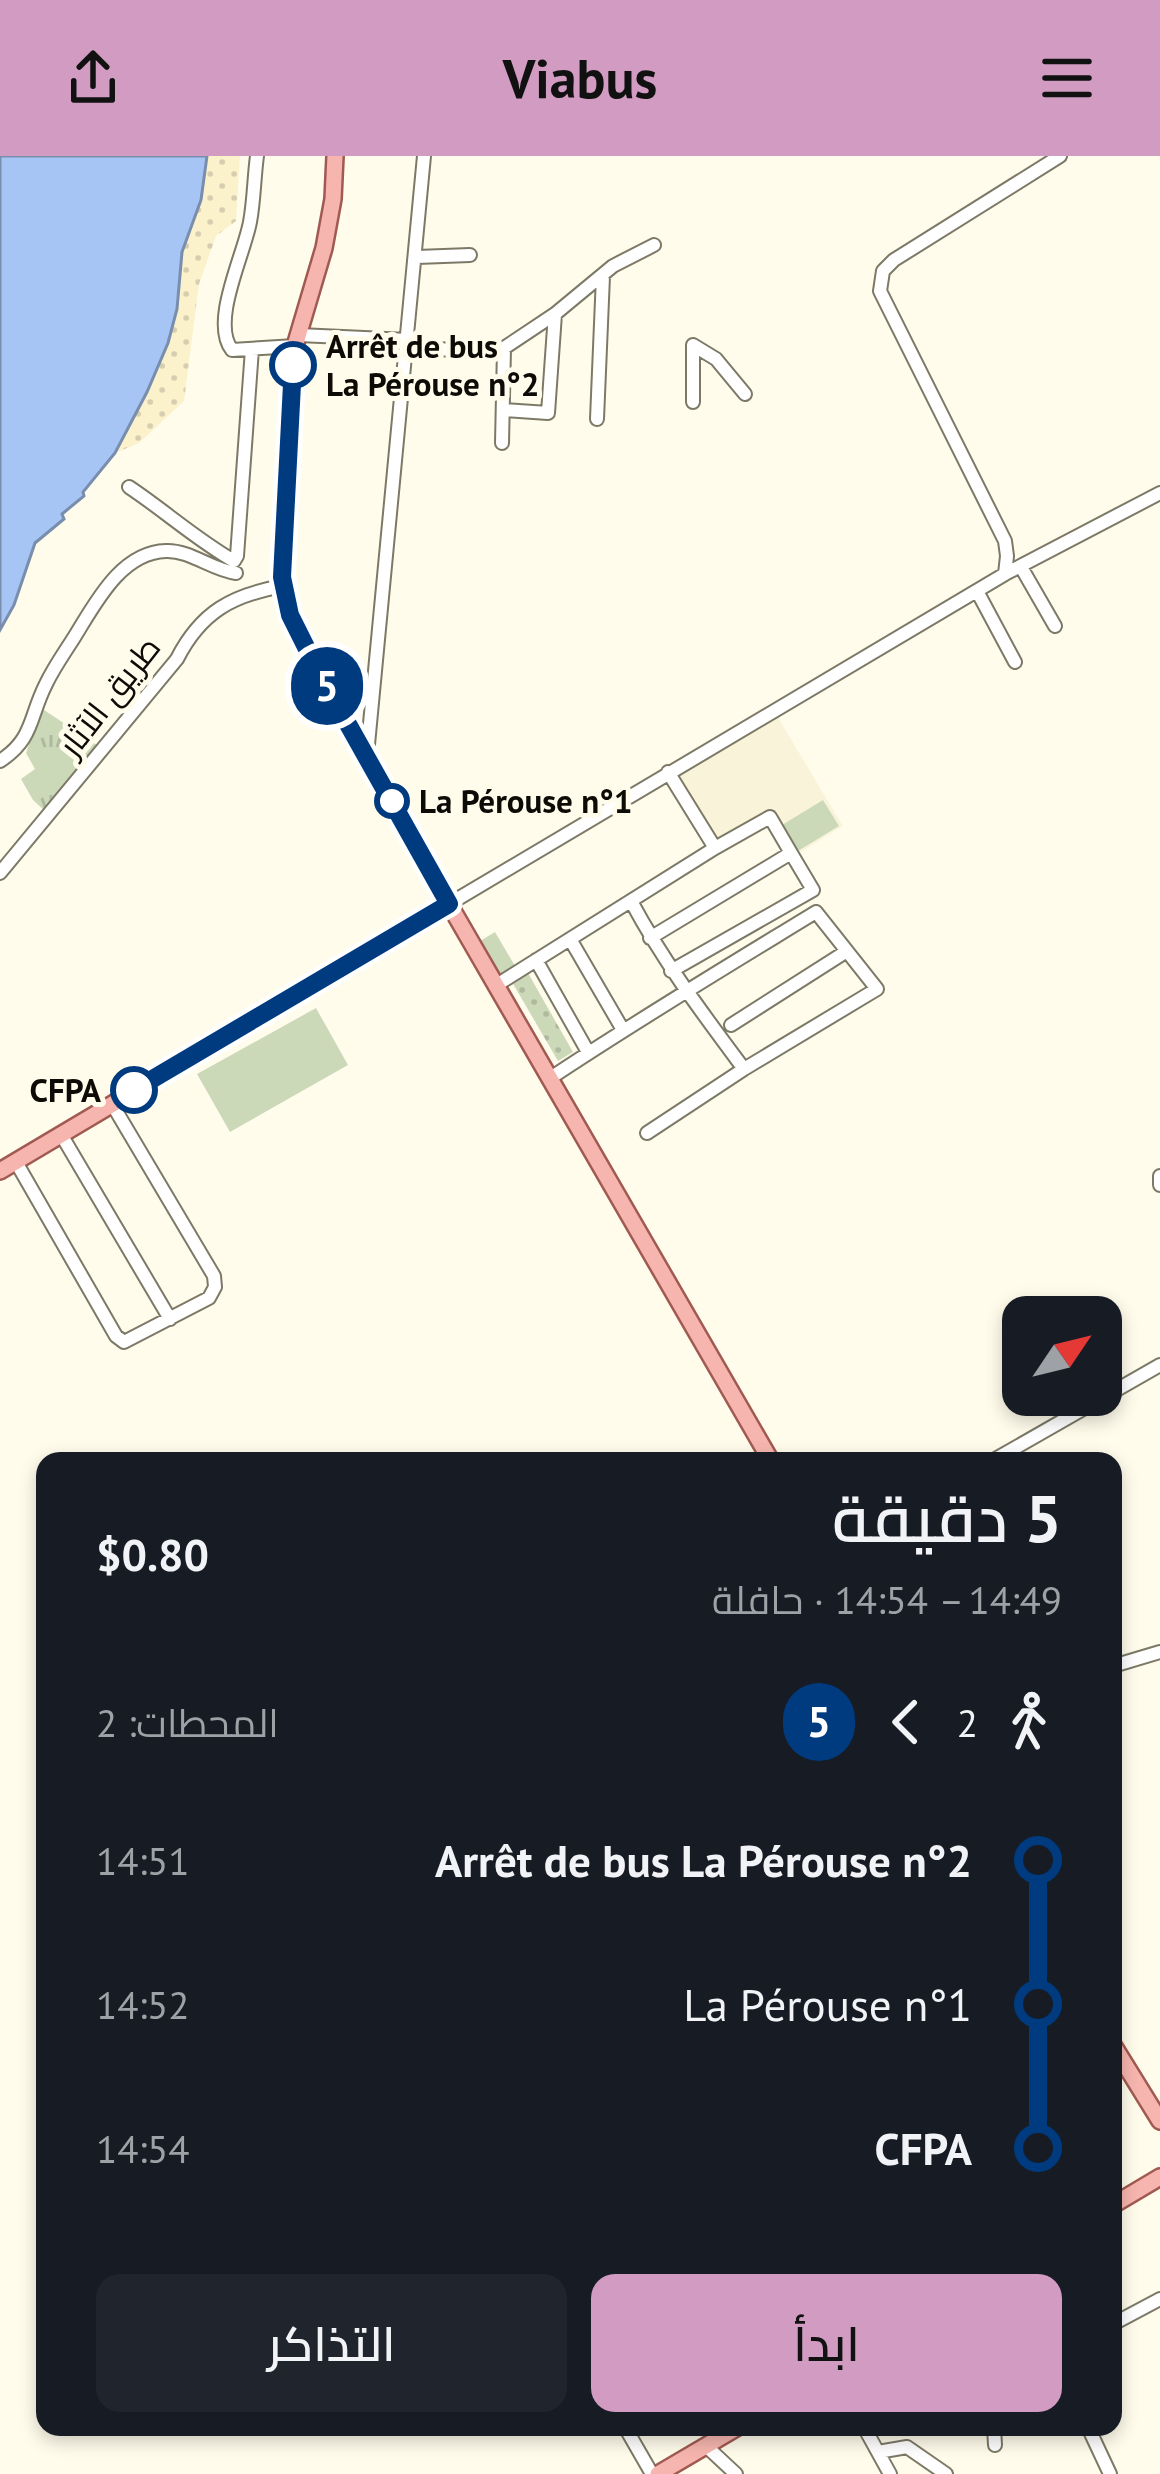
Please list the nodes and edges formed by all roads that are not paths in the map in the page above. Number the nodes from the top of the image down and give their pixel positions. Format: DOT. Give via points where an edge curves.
graph roads {
  1 [pos="257,156"];
  2 [pos="335,156"];
  3 [pos="424,156"];
  4 [pos="1060,156"];
  5 [pos="654,245"];
  6 [pos="470,255"];
  7 [pos="417,256"];
  8 [pos="603,276"];
  9 [pos="555,314"];
  10 [pos="297,340"];
  11 [pos="408,340"];
  12 [pos="504,348"];
  13 [pos="252,350"];
  14 [pos="745,394"];
  15 [pos="693,403"];
  16 [pos="504,410"];
  17 [pos="597,419"];
  18 [pos="502,443"];
  19 [pos="129,487"];
  20 [pos="1160,493"];
  21 [pos="1021,567"];
  22 [pos="231,568"];
  23 [pos="1005,574"];
  24 [pos="283,586"];
  25 [pos="977,591"];
  26 [pos="248,592"];
  27 [pos="1055,626"];
  28 [pos="1015,662"];
  29 [pos="367,756"];
  30 [pos="0,760"];
  31 [pos="668,772"];
  32 [pos="715,848"];
  33 [pos="791,854"];
  34 [pos="0,873"];
  35 [pos="631,902"];
  36 [pos="449,904"];
  37 [pos="650,938"];
  38 [pos="570,939"];
  39 [pos="847,951"];
  40 [pos="536,960"];
  41 [pos="671,971"];
  42 [pos="496,986"];
  43 [pos="686,992"];
  44 [pos="731,1025"];
  45 [pos="623,1030"];
  46 [pos="588,1052"];
  47 [pos="744,1069"];
  48 [pos="549,1079"];
  49 [pos="112,1104"];
  50 [pos="647,1133"];
  51 [pos="62,1136"];
  52 [pos="16,1162"];
  53 [pos="0,1171"];
  54 [pos="1160,1176"];
  55 [pos="1160,1185"];
  56 [pos="170,1318"];
  57 [pos="1160,1365"];
  58 [pos="766,1452"];
  59 [pos="1008,1452"];
  60 [pos="1160,1652"];
  61 [pos="1122,1663"];
  62 [pos="1122,2060"];
  63 [pos="1160,2121"];
  64 [pos="1160,2177"];
  65 [pos="1122,2200"];
  66 [pos="1160,2300"];
  67 [pos="1122,2319"];
  68 [pos="631,2436"];
  69 [pos="720,2436"];
  70 [pos="869,2436"];
  71 [pos="994,2436"];
  72 [pos="1092,2436"];
  73 [pos="995,2445"];
  74 [pos="706,2446"];
  75 [pos="878,2452"];
  76 [pos="655,2474"];
  77 [pos="736,2474"];
  78 [pos="890,2474"];
  79 [pos="946,2474"];
  80 [pos="1110,2474"];
  1 -- 13 [label="street" via="224,332 232,350"];
  2 -- 10 [label="main road" via="324,248"];
  3 -- 7 [label="street"];
  4 -- 23 [label="street" via="895,260 883,271 880,291 1004,541"];
  5 -- 8 [label="street"];
  6 -- 7 [label="street"];
  7 -- 11 [label="street"];
  8 -- 9 [label="street"];
  8 -- 17 [label="street"];
  9 -- 12 [label="street"];
  9 -- 16 [label="street" via="548,413"];
  10 -- 11 [label="street"];
  10 -- 13 [label="street"];
  10 -- 24 [label="main road"];
  11 -- 12 [label="street" via="442,349"];
  11 -- 29 [label="street"];
  12 -- 16 [label="street"];
  13 -- 22 [label="street"];
  14 -- 15 [label="street" via="693,345"];
  16 -- 18 [label="street"];
  19 -- 22 [label="street"];
  20 -- 21 [label="street"];
  21 -- 23 [label="street"];
  21 -- 27 [label="street"];
  22 -- 26 [label="street"];
  22 -- 30 [label="street" via="165,550 120,573 58,662 22,744"];
  23 -- 25 [label="street"];
  24 -- 26 [label="street, طريق الآثار"];
  24 -- 29 [label="main road" via="290,615"];
  25 -- 28 [label="street"];
  25 -- 31 [label="street"];
  26 -- 34 [label="street, طريق الآثار" via="190,634 178,659"];
  29 -- 36 [label="main road"];
  31 -- 32 [label="street"];
  31 -- 36 [label="street"];
  32 -- 33 [label="street" via="770,817"];
  32 -- 35 [label="street"];
  33 -- 37 [label="street"];
  33 -- 41 [label="street" via="813,890"];
  35 -- 37 [label="street"];
  35 -- 38 [label="street"];
  36 -- 42 [label="main road"];
  36 -- 49 [label="main road"];
  37 -- 41 [label="street"];
  38 -- 40 [label="street"];
  38 -- 45 [label="street"];
  39 -- 43 [label="street" via="816,912"];
  39 -- 44 [label="street"];
  39 -- 47 [label="street" via="877,989"];
  40 -- 42 [label="street"];
  40 -- 46 [label="street"];
  41 -- 43 [label="street"];
  42 -- 48 [label="main road"];
  43 -- 45 [label="street"];
  43 -- 47 [label="street"];
  45 -- 46 [label="street"];
  46 -- 48 [label="street"];
  47 -- 50 [label="street"];
  48 -- 58 [label="main road"];
  49 -- 51 [label="main road"];
  49 -- 56 [label="street" via="214,1276 209,1298"];
  51 -- 52 [label="main road"];
  51 -- 56 [label="street"];
  52 -- 53 [label="main road"];
  52 -- 56 [label="street" via="116,1336 128,1341"];
  54 -- 55 [label="street"];
  57 -- 59 [label="street"];
  60 -- 61 [label="street"];
  62 -- 63 [label="main road"];
  64 -- 65 [label="main road"];
  66 -- 67 [label="street"];
  68 -- 76 [label="street"];
  69 -- 74 [label="main road"];
  70 -- 75 [label="street"];
  71 -- 73 [label="street"];
  72 -- 80 [label="street"];
  74 -- 76 [label="main road"];
  74 -- 77 [label="street"];
  75 -- 78 [label="street"];
  75 -- 79 [label="street" via="907,2447"];
}
